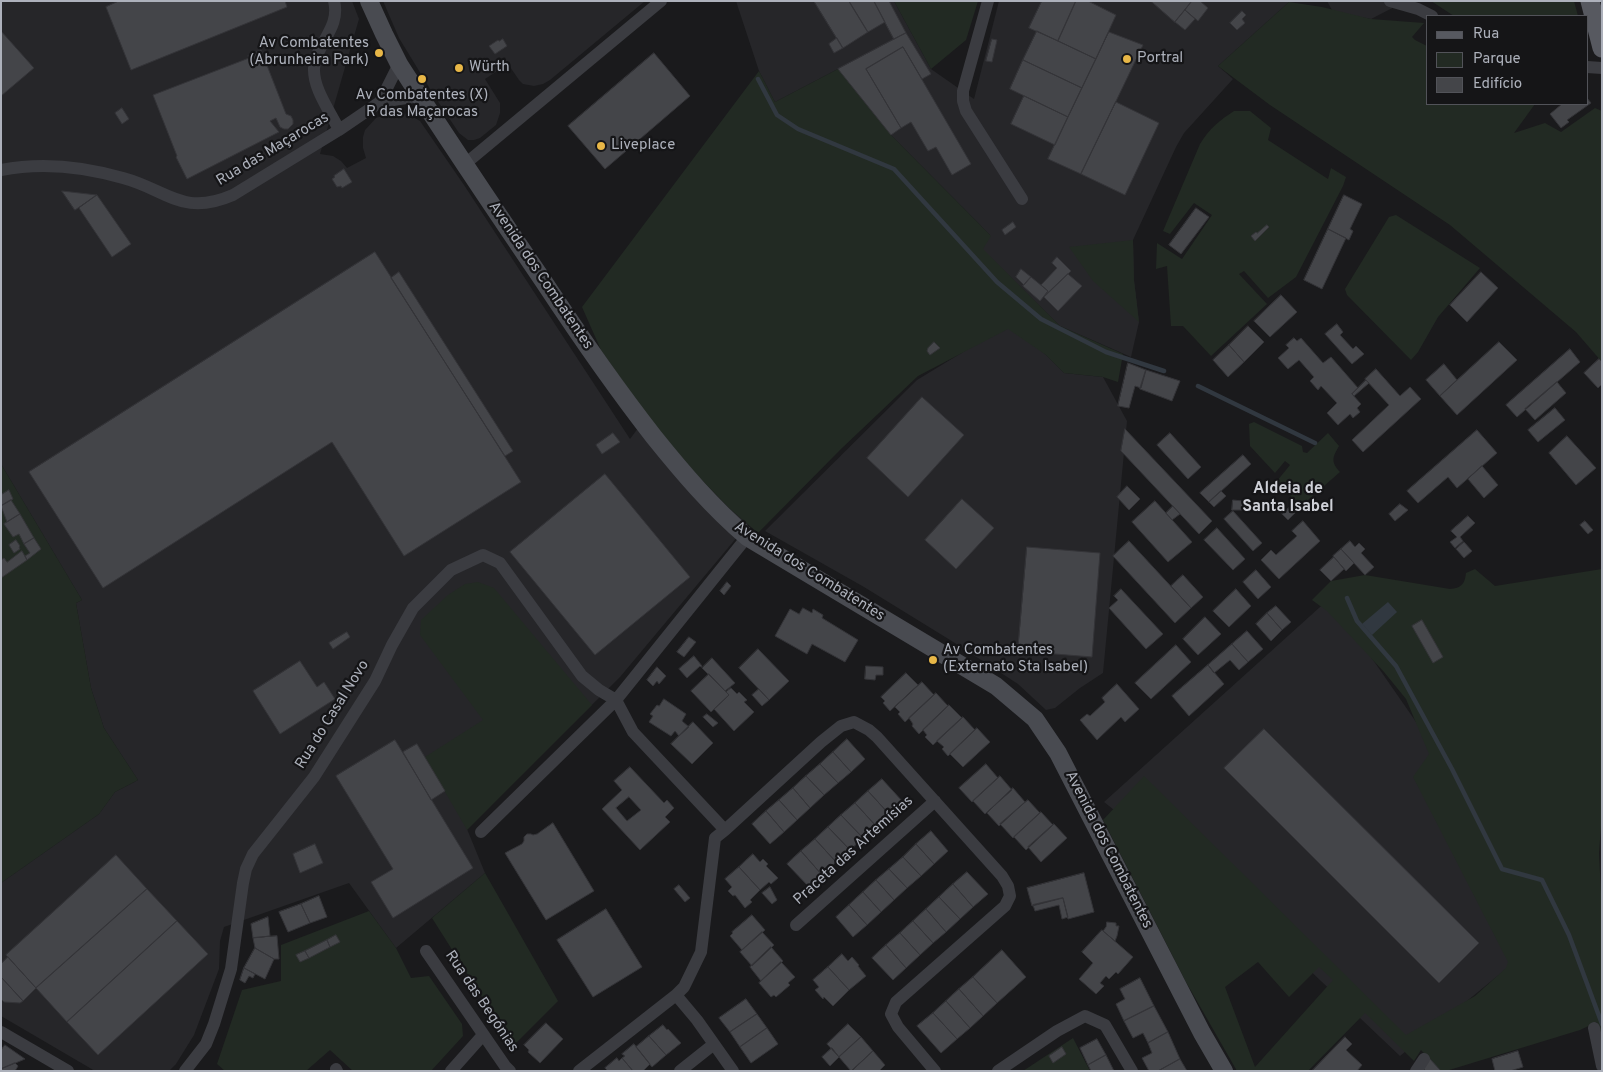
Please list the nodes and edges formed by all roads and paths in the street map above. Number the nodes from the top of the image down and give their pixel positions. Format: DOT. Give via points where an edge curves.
graph roads {
  1 [pos="334,1"];
  2 [pos="369,1"];
  3 [pos="661,1"];
  4 [pos="988,1"];
  5 [pos="1390,1"];
  6 [pos="1591,5"];
  7 [pos="1430,15"];
  8 [pos="1602,48"];
  9 [pos="399,64"];
  10 [pos="1588,67"];
  11 [pos="1602,68"];
  12 [pos="420,96"];
  13 [pos="380,102"];
  14 [pos="339,130"];
  15 [pos="465,164"];
  16 [pos="1,170"];
  17 [pos="1022,199"];
  18 [pos="747,537"];
  19 [pos="616,700"];
  20 [pos="935,802"];
  21 [pos="725,830"];
  22 [pos="481,832"];
  23 [pos="796,925"];
  24 [pos="426,951"];
  25 [pos="676,995"];
  26 [pos="1594,1028"];
  27 [pos="1,1032"];
  28 [pos="483,1035"];
  29 [pos="714,1044"];
  30 [pos="1424,1059"];
  31 [pos="1602,1066"];
  32 [pos="68,1071"];
  33 [pos="185,1071"];
  34 [pos="451,1071"];
  35 [pos="510,1071"];
  36 [pos="579,1071"];
  37 [pos="680,1071"];
  38 [pos="733,1071"];
  39 [pos="935,1071"];
  40 [pos="998,1071"];
  41 [pos="1132,1071"];
  42 [pos="1224,1071"];
  43 [pos="1416,1071"];
  1 -- 14 [label="street" via="334,23 314,68 319,92"];
  2 -- 9 [label="street, Avenida dos Combatentes"];
  3 -- 15 [label="street"];
  4 -- 17 [label="street" via="963,101 966,111"];
  5 -- 7 [label="street"];
  6 -- 8 [label="main road"];
  9 -- 12 [label="street, Avenida dos Combatentes"];
  9 -- 13 [label="street, Rua das Maçarocas"];
  10 -- 11 [label="street"];
  12 -- 13 [label="street, Rua das Maçarocas"];
  12 -- 15 [label="street, Avenida dos Combatentes"];
  13 -- 14 [label="street, Rua das Maçarocas"];
  14 -- 16 [label="street, Rua das Maçarocas" via="233,195 205,204 176,200 126,179 96,172 38,166"];
  15 -- 18 [label="street, Avenida dos Combatentes" via="611,381 703,496"];
  18 -- 19 [label="street"];
  18 -- 42 [label="street, Avenida dos Combatentes" via="996,686 1035,719 1058,753"];
  19 -- 21 [label="street" via="633,732"];
  19 -- 22 [label="street"];
  19 -- 33 [label="street, Rua do Casal Novo" via="582,676 500,564 484,555 450,570 413,608 375,682 314,778 252,854 243,883 228,981 206,1044"];
  20 -- 21 [label="street" via="877,737 854,722 841,726 821,742"];
  20 -- 23 [label="street, Praceta das Artemísias"];
  20 -- 39 [label="street" via="1002,876 1010,896 1005,906 896,1002 892,1014 898,1027"];
  21 -- 25 [label="street" via="715,838 701,952 684,987"];
  24 -- 28 [label="street, Rua das Begónias"];
  25 -- 29 [label="street"];
  25 -- 36 [label="street"];
  26 -- 31 [label="street"];
  27 -- 32 [label="street"];
  28 -- 34 [label="street"];
  28 -- 35 [label="street, Rua das Begónias"];
  29 -- 37 [label="street"];
  29 -- 38 [label="street"];
  30 -- 43 [label="street"];
  40 -- 41 [label="street" via="1085,1016 1105,1025"];
}
